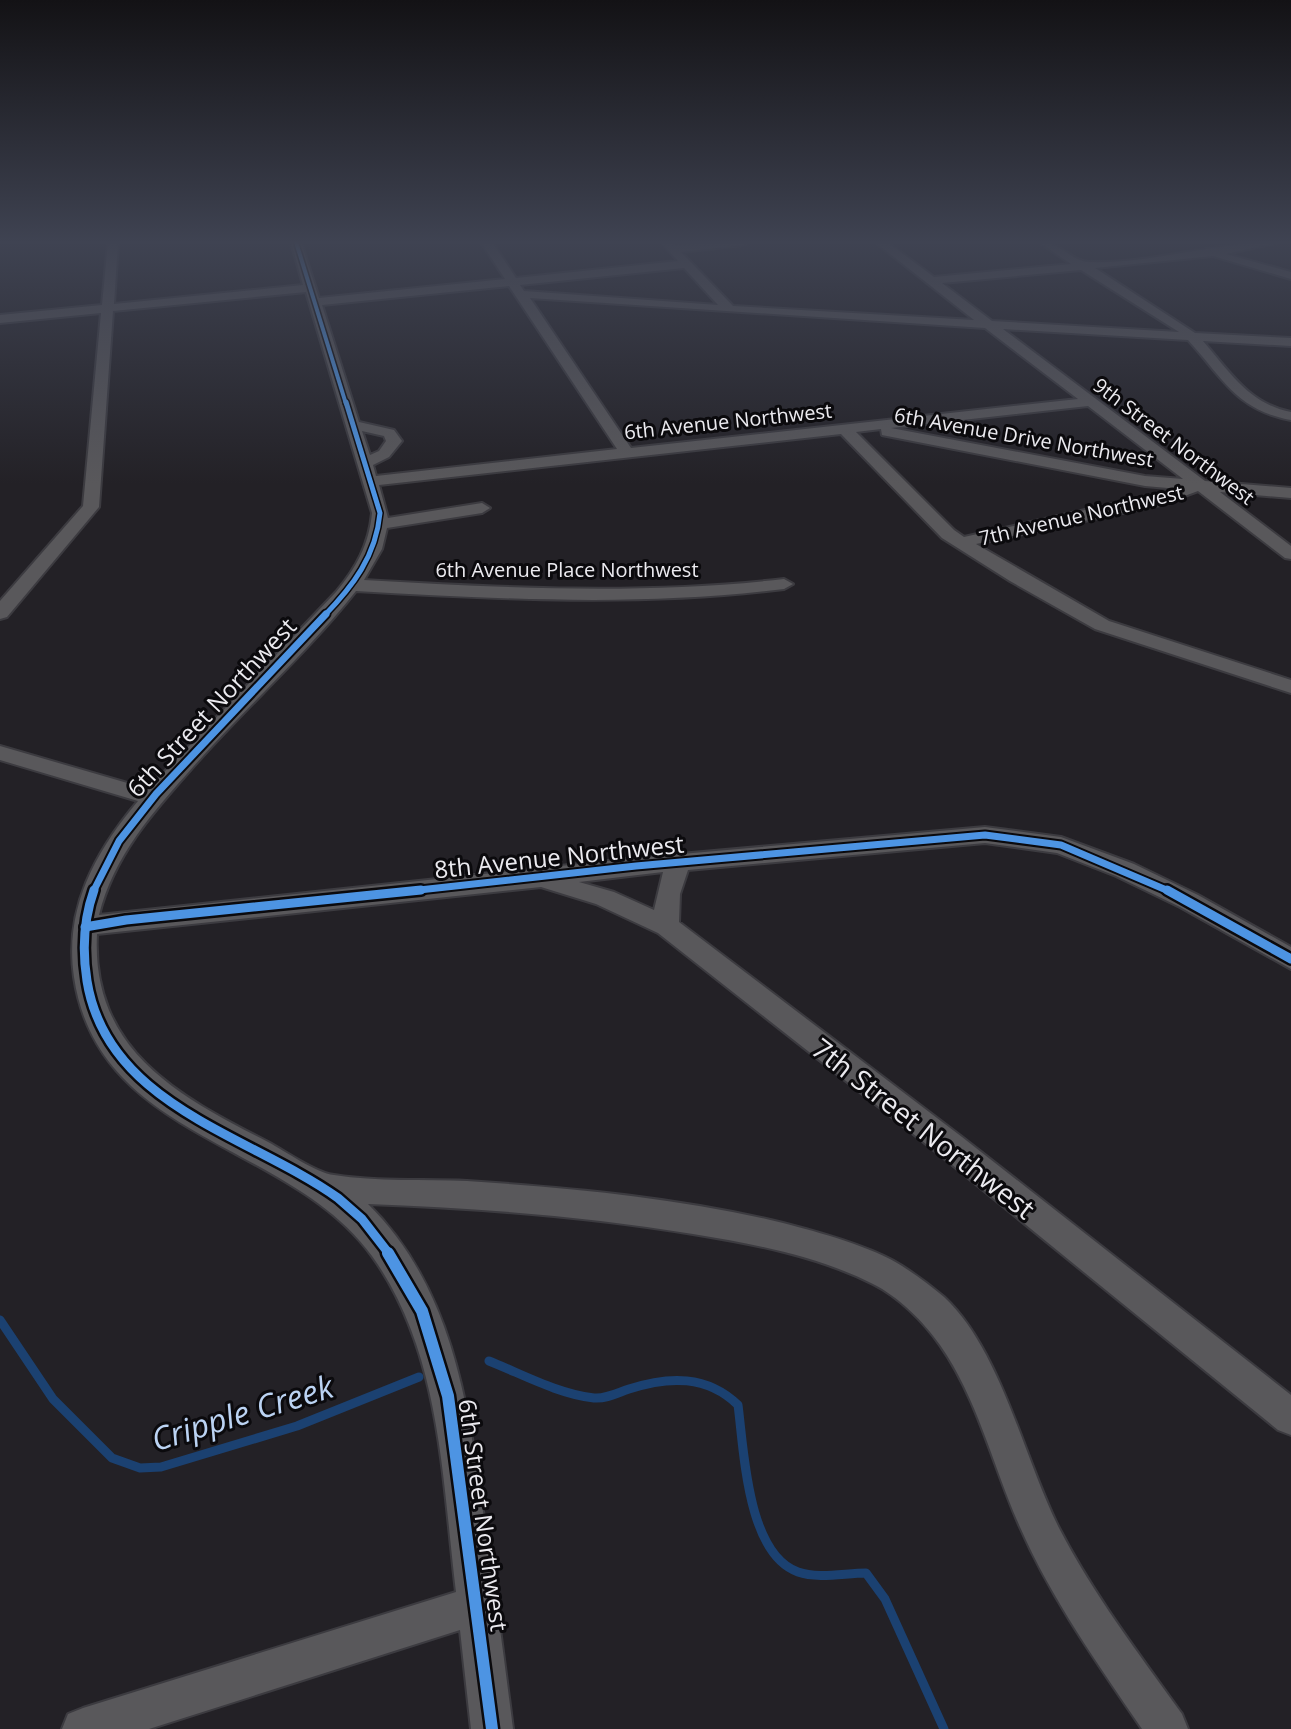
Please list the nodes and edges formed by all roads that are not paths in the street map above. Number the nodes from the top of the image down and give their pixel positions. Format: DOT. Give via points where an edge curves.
graph roads {
  1 [pos="107,323"];
  2 [pos="322,323"];
  3 [pos="540,323"];
  4 [pos="979,323"];
  5 [pos="985,323"];
  6 [pos="1173,323"];
  7 [pos="1192,335"];
  8 [pos="1291,342"];
  9 [pos="1089,402"];
  10 [pos="1288,416"];
  11 [pos="845,429"];
  12 [pos="627,453"];
  13 [pos="368,472"];
  14 [pos="1202,487"];
  15 [pos="1291,493"];
  16 [pos="482,508"];
  17 [pos="381,524"];
  18 [pos="959,543"];
  19 [pos="1291,554"];
  20 [pos="784,584"];
  21 [pos="350,585"];
  22 [pos="0,613"];
  23 [pos="1291,687"];
  24 [pos="0,753"];
  25 [pos="152,798"];
  26 [pos="679,863"];
  27 [pos="535,879"];
  28 [pos="667,926"];
  29 [pos="85,927"];
  30 [pos="1291,959"];
  31 [pos="328,1189"];
  32 [pos="1291,1417"];
  33 [pos="477,1605"];
  34 [pos="83,1729"];
  35 [pos="492,1729"];
  36 [pos="1167,1729"];
  1 -- 22 [label="street" via="91,507"];
  2 -- 13 [label="street"];
  3 -- 12 [label="street"];
  4 -- 5 [label="street"];
  5 -- 7 [label="street"];
  5 -- 9 [label="street, 9th Street Northwest"];
  6 -- 7 [label="street"];
  7 -- 8 [label="street"];
  7 -- 10 [label="street" via="1229,384 1260,406"];
  9 -- 11 [label="street, 6th Avenue Northwest"];
  9 -- 14 [label="street, 9th Street Northwest"];
  11 -- 12 [label="street, 6th Avenue Northwest"];
  11 -- 14 [label="street, 6th Avenue Drive Northwest"];
  11 -- 18 [label="street"];
  12 -- 13 [label="street, 6th Avenue Northwest"];
  13 -- 17 [label="street"];
  14 -- 15 [label="street, 6th Avenue Drive Northwest"];
  14 -- 18 [label="street, 7th Avenue Northwest"];
  14 -- 19 [label="street, 9th Street Northwest"];
  16 -- 17 [label="street"];
  17 -- 21 [label="street, 6th Street Northwest" via="372,555"];
  18 -- 23 [label="street" via="1102,625"];
  20 -- 21 [label="street, 6th Avenue Place Northwest" via="718,592 516,594"];
  21 -- 25 [label="street, 6th Street Northwest"];
  24 -- 25 [label="street"];
  25 -- 29 [label="street, 6th Street Northwest" via="108,859"];
  26 -- 27 [label="street, 8th Avenue Northwest"];
  26 -- 28 [label="street" via="666,888"];
  26 -- 30 [label="street, 8th Avenue Northwest" via="953,835 1039,841 1164,888"];
  27 -- 28 [label="street, 7th Street Northwest" via="605,898"];
  27 -- 29 [label="street, 8th Avenue Northwest"];
  28 -- 32 [label="street, 7th Street Northwest"];
  29 -- 31 [label="street, 6th Street Northwest" via="90,1001 125,1062 186,1115"];
  31 -- 33 [label="street, 6th Street Northwest" via="386,1249 423,1314 452,1417"];
  31 -- 36 [label="street" via="458,1194 693,1220 820,1246 889,1276 932,1307 961,1346 985,1390 1046,1541"];
  33 -- 34 [label="street"];
  33 -- 35 [label="street, 6th Street Northwest"];
}
